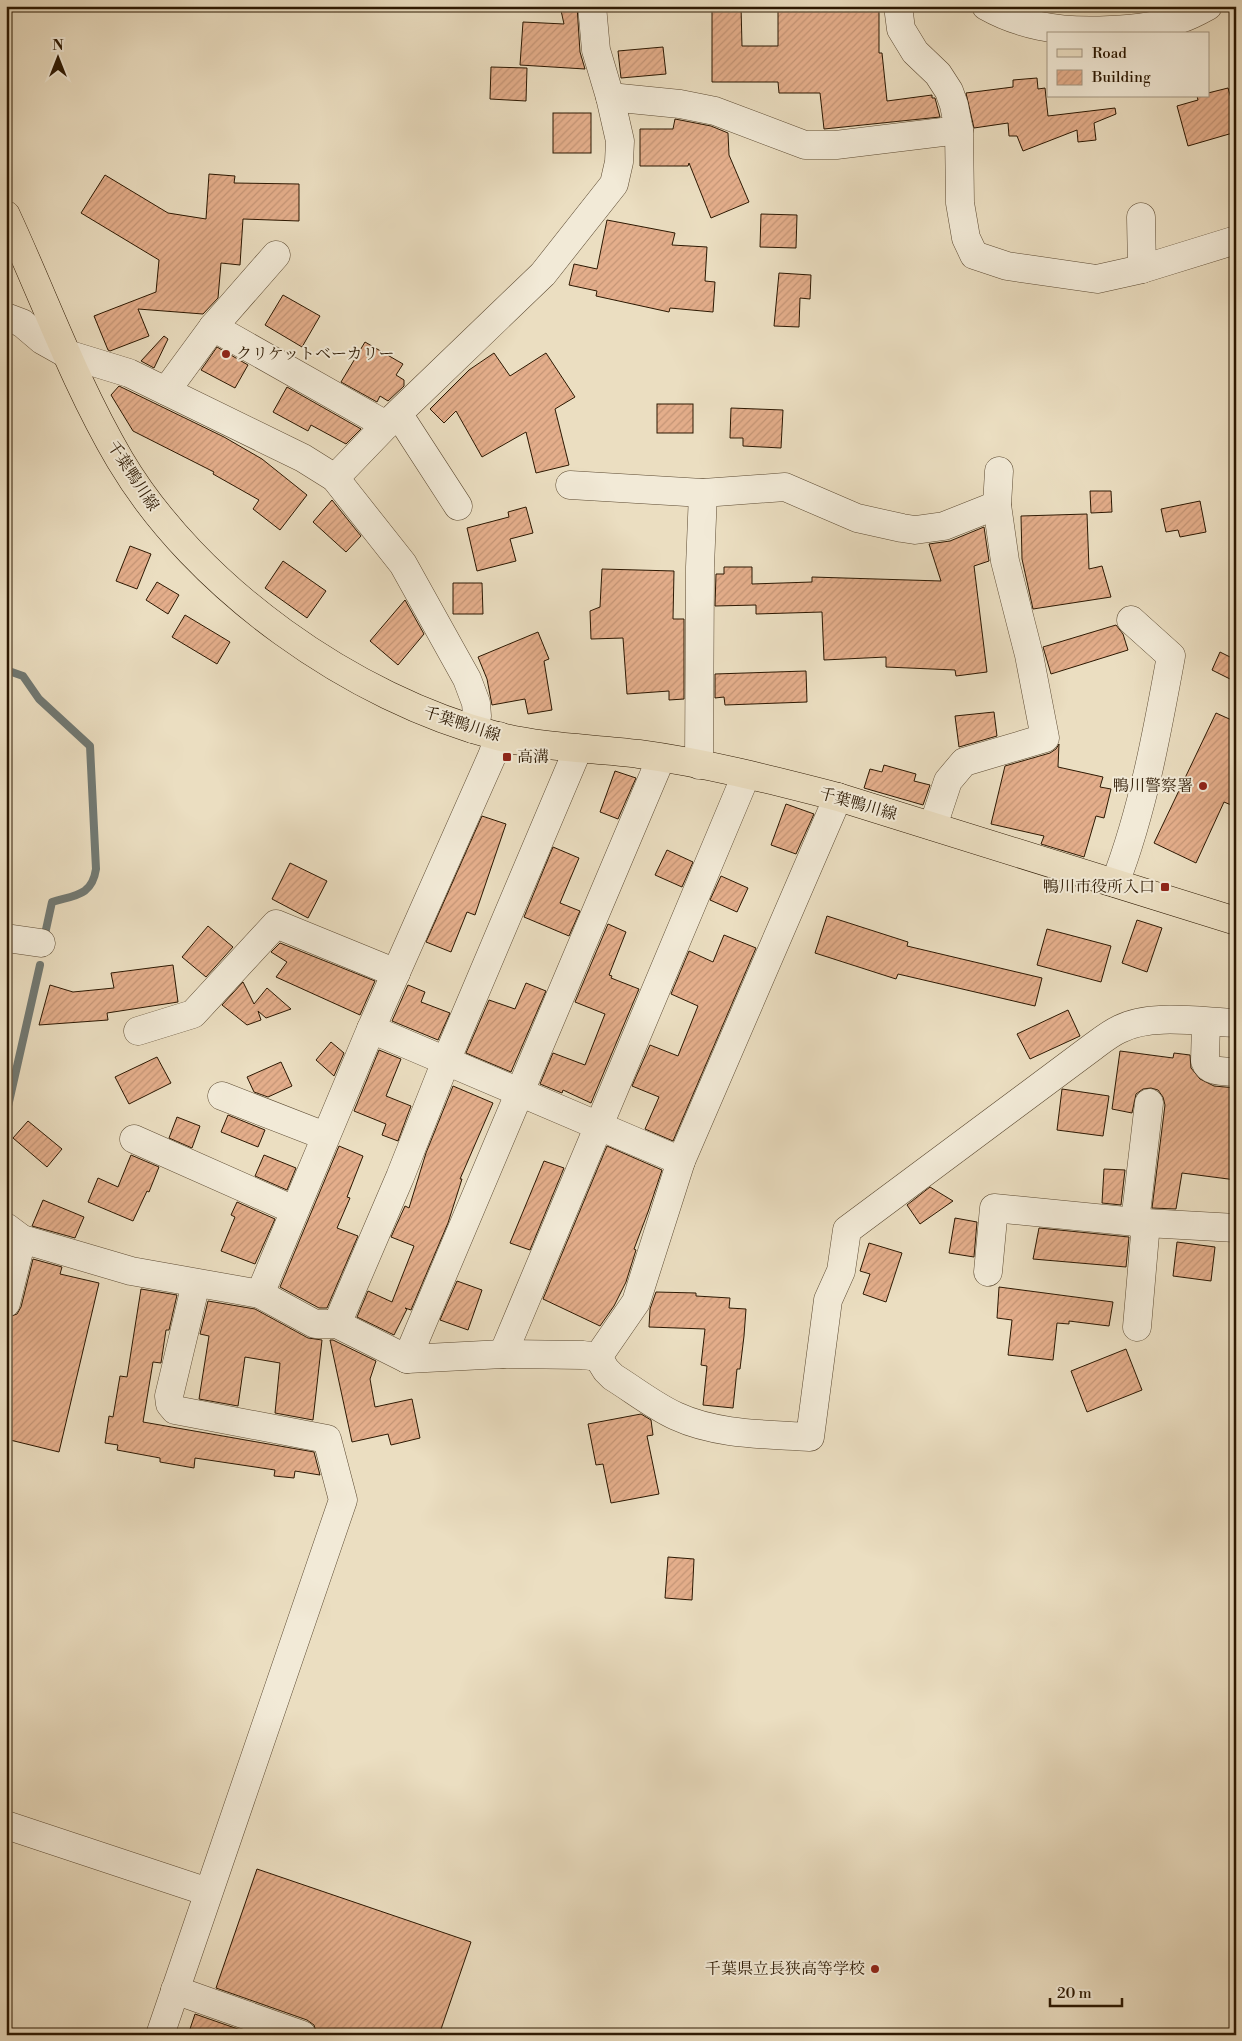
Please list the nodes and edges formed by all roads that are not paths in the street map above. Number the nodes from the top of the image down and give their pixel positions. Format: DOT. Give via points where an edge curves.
graph roads {
  1 [pos="592,6"];
  2 [pos="898,6"];
  3 [pos="986,6"];
  4 [pos="1208,6"];
  5 [pos="610,97"];
  6 [pos="959,130"];
  7 [pos="6,215"];
  8 [pos="1141,217"];
  9 [pos="1236,240"];
  10 [pos="276,255"];
  11 [pos="1142,269"];
  12 [pos="6,317"];
  13 [pos="213,328"];
  14 [pos="66,354"];
  15 [pos="166,391"];
  16 [pos="392,420"];
  17 [pos="999,471"];
  18 [pos="335,478"];
  19 [pos="570,485"];
  20 [pos="703,493"];
  21 [pos="997,505"];
  22 [pos="458,506"];
  23 [pos="1131,620"];
  24 [pos="473,729"];
  25 [pos="499,736"];
  26 [pos="578,749"];
  27 [pos="661,758"];
  28 [pos="699,764"];
  29 [pos="746,775"];
  30 [pos="838,797"];
  31 [pos="933,826"];
  32 [pos="1114,883"];
  33 [pos="1236,921"];
  34 [pos="6,938"];
  35 [pos="41,943"];
  36 [pos="396,973"];
  37 [pos="1206,1022"];
  38 [pos="1236,1023"];
  39 [pos="371,1029"];
  40 [pos="138,1031"];
  41 [pos="446,1061"];
  42 [pos="1236,1072"];
  43 [pos="520,1094"];
  44 [pos="222,1096"];
  45 [pos="1149,1103"];
  46 [pos="599,1126"];
  47 [pos="325,1136"];
  48 [pos="134,1139"];
  49 [pos="681,1161"];
  50 [pos="294,1210"];
  51 [pos="1140,1222"];
  52 [pos="1236,1228"];
  53 [pos="14,1233"];
  54 [pos="988,1272"];
  55 [pos="196,1283"];
  56 [pos="260,1294"];
  57 [pos="6,1302"];
  58 [pos="336,1324"];
  59 [pos="1137,1327"];
  60 [pos="503,1354"];
  61 [pos="598,1357"];
  62 [pos="407,1359"];
  63 [pos="6,1825"];
  64 [pos="208,1892"];
  65 [pos="175,1990"];
  66 [pos="160,2035"];
  67 [pos="302,2035"];
  1 -- 5 [label="street" via="596,50"];
  2 -- 6 [label="street" via="901,29 914,52 938,74 949,91"];
  3 -- 4 [label="street" via="1040,26 1072,30 1150,27 1181,19"];
  5 -- 6 [label="street" via="715,111 805,145 836,145"];
  5 -- 16 [label="street" via="620,141 614,184 543,274"];
  6 -- 11 [label="street" via="960,203 966,238 974,255 1007,266 1097,279"];
  7 -- 14 [label="main road, 千葉鴨川線"];
  8 -- 11 [label="street"];
  9 -- 11 [label="street"];
  10 -- 13 [label="street"];
  12 -- 14 [label="street"];
  13 -- 15 [label="street"];
  13 -- 16 [label="street"];
  14 -- 15 [label="street" via="129,373"];
  14 -- 24 [label="main road, 千葉鴨川線" via="120,460 152,506 194,556 235,594 282,631 330,662 402,702"];
  15 -- 18 [label="street" via="303,458"];
  16 -- 18 [label="street"];
  16 -- 22 [label="street"];
  17 -- 21 [label="street"];
  18 -- 24 [label="street" via="403,564 467,679 476,703"];
  19 -- 20 [label="street"];
  20 -- 21 [label="street" via="785,487 857,518 916,530 944,526"];
  20 -- 28 [label="street"];
  21 -- 31 [label="street" via="1005,561 1029,655 1044,738 964,762 948,781"];
  23 -- 32 [label="street" via="1171,656 1141,803"];
  24 -- 25 [label="main road, 千葉鴨川線"];
  25 -- 26 [label="main road, 千葉鴨川線"];
  25 -- 36 [label="street"];
  26 -- 27 [label="main road, 千葉鴨川線"];
  26 -- 41 [label="street"];
  27 -- 28 [label="main road, 千葉鴨川線"];
  27 -- 43 [label="street"];
  28 -- 29 [label="main road, 千葉鴨川線"];
  29 -- 30 [label="main road, 千葉鴨川線"];
  29 -- 46 [label="street"];
  30 -- 31 [label="main road, 千葉鴨川線"];
  30 -- 49 [label="street"];
  31 -- 32 [label="main road, 千葉鴨川線"];
  32 -- 33 [label="main road, 千葉鴨川線"];
  34 -- 35 [label="street"];
  36 -- 39 [label="street"];
  36 -- 40 [label="street" via="276,924 193,1014"];
  37 -- 38 [label="street"];
  37 -- 42 [label="street" via="1207,1067"];
  37 -- 61 [label="street" via="1160,1020 1120,1028 848,1230 841,1271 828,1300 810,1437 711,1428 676,1416 614,1377"];
  39 -- 41 [label="street"];
  39 -- 47 [label="street"];
  41 -- 43 [label="street"];
  41 -- 58 [label="street"];
  43 -- 46 [label="street"];
  43 -- 62 [label="street"];
  44 -- 47 [label="street"];
  45 -- 51 [label="street"];
  46 -- 49 [label="street"];
  46 -- 60 [label="street"];
  47 -- 50 [label="street"];
  48 -- 50 [label="street"];
  49 -- 61 [label="street" via="636,1302"];
  50 -- 56 [label="street"];
  51 -- 52 [label="street"];
  51 -- 54 [label="street" via="994,1208"];
  51 -- 59 [label="street"];
  53 -- 55 [label="street" via="131,1271"];
  53 -- 57 [label="street"];
  55 -- 56 [label="street"];
  55 -- 64 [label="street" via="168,1396 170,1404 176,1410 327,1439 343,1500"];
  56 -- 58 [label="street" via="315,1324"];
  58 -- 62 [label="street"];
  60 -- 61 [label="street"];
  60 -- 62 [label="street"];
  63 -- 64 [label="street"];
  64 -- 65 [label="street"];
  65 -- 66 [label="street"];
  65 -- 67 [label="street"];
}
